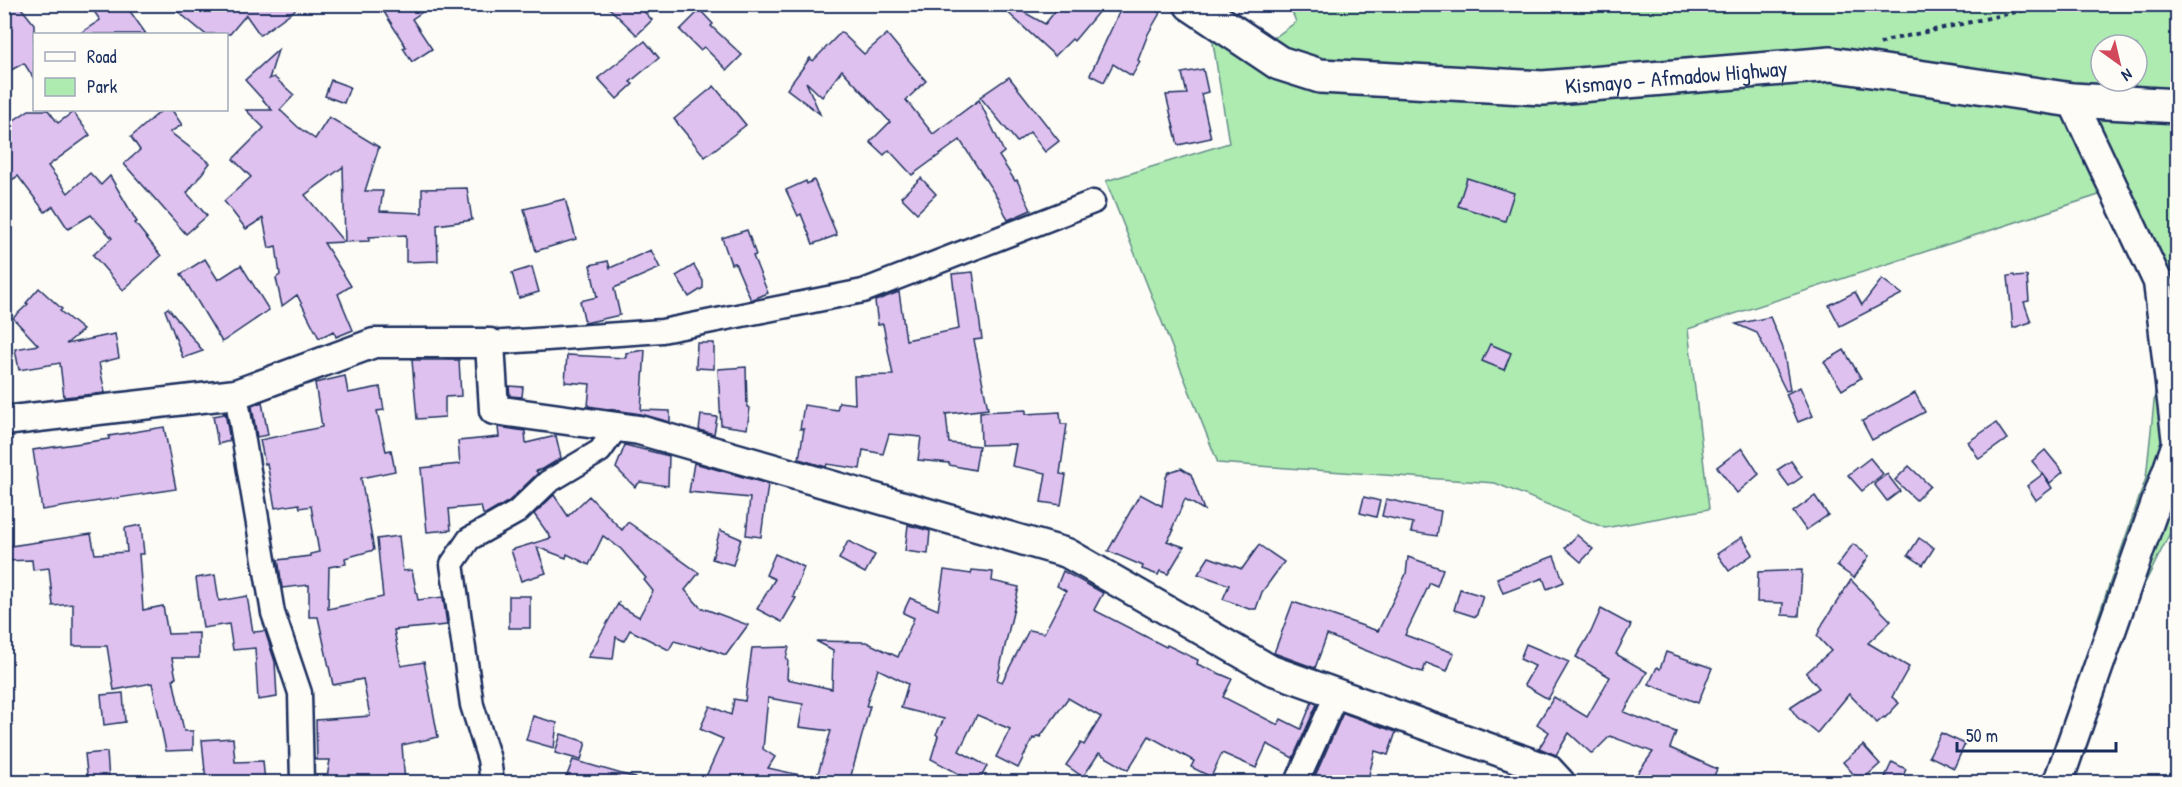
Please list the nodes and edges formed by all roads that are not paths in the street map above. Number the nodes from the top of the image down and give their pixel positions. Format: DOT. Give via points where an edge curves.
graph roads {
  1 [pos="1191,4"];
  2 [pos="2072,100"];
  3 [pos="2178,106"];
  4 [pos="1093,202"];
  5 [pos="490,343"];
  6 [pos="236,394"];
  7 [pos="4,421"];
  8 [pos="616,427"];
  9 [pos="1338,693"];
  10 [pos="302,783"];
  11 [pos="492,783"];
  12 [pos="1297,783"];
  13 [pos="1560,783"];
  14 [pos="2058,783"];
  1 -- 2 [label="main road, Kismayo - Afmadow Highway" via="1279,63 1320,76 1543,88 1831,64"];
  2 -- 3 [label="main road, Kismayo - Afmadow Highway"];
  2 -- 14 [label="street" via="2158,282 2177,443"];
  4 -- 5 [label="street" via="863,291 662,331"];
  5 -- 6 [label="street" via="374,343"];
  5 -- 8 [label="street" via="494,410"];
  6 -- 7 [label="street"];
  6 -- 10 [label="street" via="273,614 300,693"];
  8 -- 9 [label="street" via="639,430 1067,553 1271,669"];
  8 -- 11 [label="street" via="600,451 548,482 517,512 469,539 452,564 472,705 489,759"];
  9 -- 12 [label="street"];
  9 -- 13 [label="street" via="1548,769"];
}
